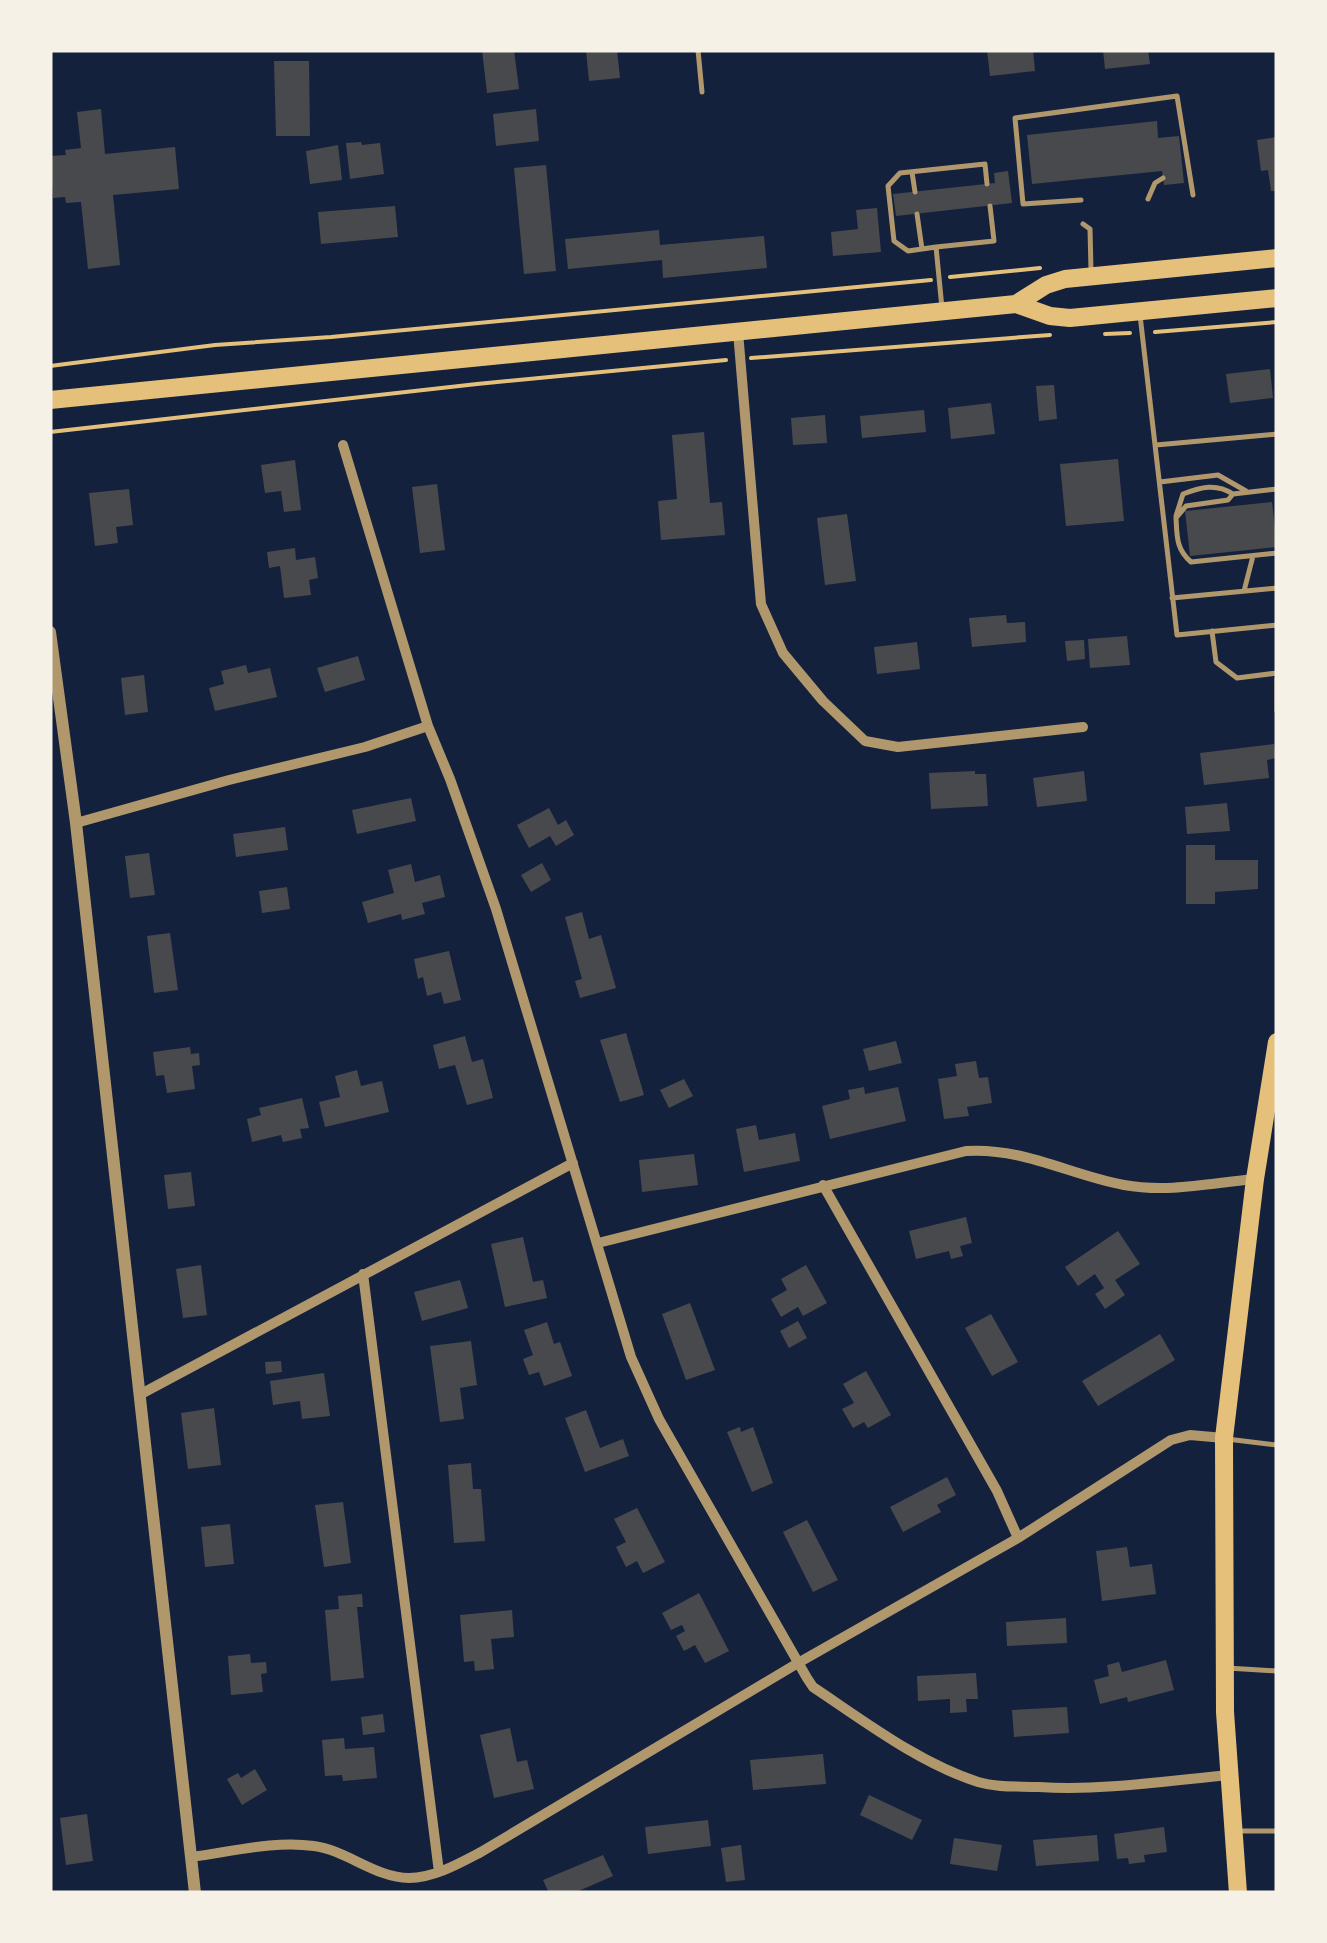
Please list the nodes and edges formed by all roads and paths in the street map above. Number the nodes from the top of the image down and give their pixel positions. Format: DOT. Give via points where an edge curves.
graph roads {
  1 [pos="698,50"];
  2 [pos="702,92"];
  3 [pos="912,172"];
  4 [pos="1163,178"];
  5 [pos="987,184"];
  6 [pos="914,192"];
  7 [pos="1193,195"];
  8 [pos="1148,198"];
  9 [pos="1080,200"];
  10 [pos="990,206"];
  11 [pos="917,214"];
  12 [pos="1083,224"];
  13 [pos="936,247"];
  14 [pos="922,249"];
  15 [pos="1277,258"];
  16 [pos="1045,267"];
  17 [pos="1087,277"];
  18 [pos="939,279"];
  19 [pos="1277,298"];
  20 [pos="1016,304"];
  21 [pos="942,311"];
  22 [pos="1140,312"];
  23 [pos="1277,322"];
  24 [pos="738,332"];
  25 [pos="1142,333"];
  26 [pos="1102,334"];
  27 [pos="1063,335"];
  28 [pos="740,359"];
  29 [pos="50,366"];
  30 [pos="50,400"];
  31 [pos="50,432"];
  32 [pos="1277,434"];
  33 [pos="1156,444"];
  34 [pos="343,445"];
  35 [pos="1160,482"];
  36 [pos="1277,488"];
  37 [pos="1249,492"];
  38 [pos="1233,494"];
  39 [pos="1176,518"];
  40 [pos="1277,553"];
  41 [pos="1252,556"];
  42 [pos="1277,588"];
  43 [pos="1244,591"];
  44 [pos="1172,598"];
  45 [pos="1277,625"];
  46 [pos="50,632"];
  47 [pos="1212,632"];
  48 [pos="1277,676"];
  49 [pos="1277,711"];
  50 [pos="428,726"];
  51 [pos="1083,727"];
  52 [pos="76,823"];
  53 [pos="1277,1042"];
  54 [pos="573,1164"];
  55 [pos="1255,1179"];
  56 [pos="822,1184"];
  57 [pos="598,1242"];
  58 [pos="364,1274"];
  59 [pos="141,1394"];
  60 [pos="1224,1438"];
  61 [pos="1277,1445"];
  62 [pos="1018,1538"];
  63 [pos="798,1663"];
  64 [pos="1224,1668"];
  65 [pos="1277,1671"];
  66 [pos="1229,1776"];
  67 [pos="1233,1830"];
  68 [pos="1277,1832"];
  69 [pos="191,1857"];
  70 [pos="439,1872"];
  71 [pos="196,1893"];
  72 [pos="1238,1893"];
  1 -- 2 [label="lane"];
  3 -- 5 [label="lane" via="985,164"];
  3 -- 6 [label="lane"];
  3 -- 14 [label="lane" via="900,173 888,186 894,241 908,251"];
  4 -- 8 [label="lane"];
  7 -- 9 [label="lane" via="1176,96 1016,118 1023,204"];
  10 -- 13 [label="lane" via="994,241"];
  11 -- 14 [label="lane"];
  12 -- 17 [label="lane" via="1090,229 1093,254"];
  13 -- 14 [label="lane"];
  13 -- 18 [label="lane"];
  15 -- 17 [label="main road"];
  16 -- 18 [label="path"];
  17 -- 20 [label="main road" via="1051,283"];
  18 -- 21 [label="lane"];
  18 -- 29 [label="path" via="215,344"];
  19 -- 22 [label="main road"];
  20 -- 21 [label="main road"];
  20 -- 22 [label="main road" via="1064,318"];
  21 -- 24 [label="main road"];
  22 -- 25 [label="lane"];
  23 -- 25 [label="path"];
  24 -- 28 [label="street"];
  24 -- 30 [label="main road"];
  25 -- 26 [label="path"];
  25 -- 33 [label="lane"];
  27 -- 28 [label="path"];
  28 -- 31 [label="path"];
  28 -- 51 [label="street" via="761,604 783,653 822,702 865,742 898,747"];
  32 -- 33 [label="lane"];
  33 -- 35 [label="lane"];
  34 -- 50 [label="street"];
  35 -- 37 [label="lane" via="1218,476"];
  35 -- 44 [label="lane"];
  36 -- 37 [label="lane"];
  37 -- 38 [label="lane"];
  38 -- 39 [label="lane" via="1186,506"];
  38 -- 39 [label="lane" via="1221,486 1183,494"];
  39 -- 41 [label="lane" via="1177,543 1190,562"];
  40 -- 41 [label="lane"];
  41 -- 43 [label="lane"];
  42 -- 43 [label="lane"];
  43 -- 44 [label="lane"];
  44 -- 47 [label="lane" via="1177,635"];
  45 -- 47 [label="lane"];
  46 -- 52 [label="street"];
  47 -- 48 [label="lane" via="1216,662 1238,678"];
  48 -- 49 [label="lane"];
  50 -- 52 [label="street"];
  50 -- 54 [label="street" via="496,909"];
  52 -- 59 [label="street"];
  53 -- 55 [label="main road"];
  54 -- 57 [label="street"];
  54 -- 58 [label="street"];
  55 -- 56 [label="street" via="1147,1188 987,1150"];
  55 -- 60 [label="main road"];
  56 -- 57 [label="street"];
  56 -- 62 [label="street"];
  57 -- 63 [label="street" via="642,1385"];
  58 -- 59 [label="street"];
  58 -- 70 [label="street"];
  59 -- 69 [label="street"];
  60 -- 61 [label="lane"];
  60 -- 62 [label="street" via="1171,1440"];
  60 -- 64 [label="main road"];
  62 -- 63 [label="street"];
  63 -- 66 [label="street" via="813,1686 840,1704 978,1782 1074,1790"];
  63 -- 70 [label="street"];
  64 -- 65 [label="lane"];
  64 -- 66 [label="main road"];
  66 -- 67 [label="main road"];
  67 -- 68 [label="lane"];
  67 -- 72 [label="main road"];
  69 -- 70 [label="street" via="310,1845 398,1876"];
  69 -- 71 [label="street"];
}
